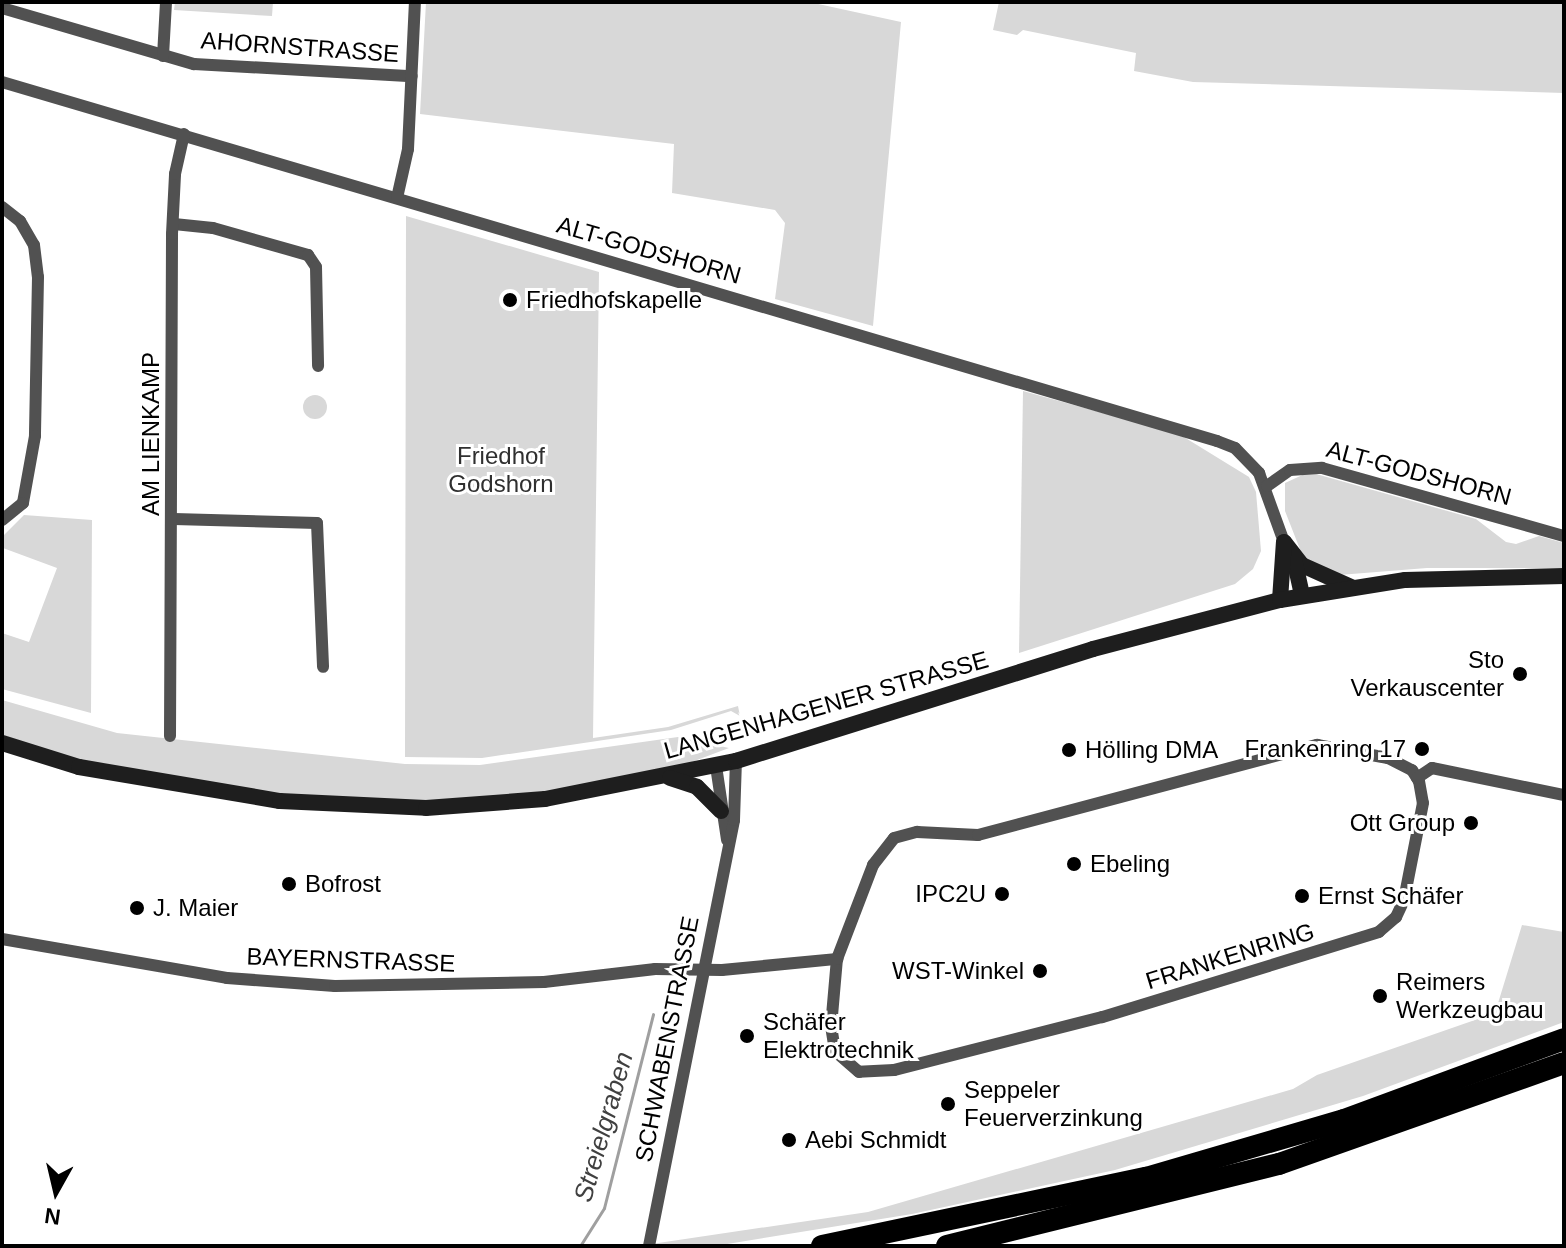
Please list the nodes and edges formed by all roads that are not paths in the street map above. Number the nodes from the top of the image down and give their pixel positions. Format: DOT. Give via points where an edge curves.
graph roads {
  1 [pos="166,2"];
  2 [pos="415,2"];
  3 [pos="2,8"];
  4 [pos="163,56"];
  5 [pos="412,76"];
  6 [pos="2,82"];
  7 [pos="184,134"];
  8 [pos="397,198"];
  9 [pos="2,207"];
  10 [pos="174,224"];
  11 [pos="318,366"];
  12 [pos="1267,486"];
  13 [pos="174,519"];
  14 [pos="2,520"];
  15 [pos="1564,536"];
  16 [pos="1288,547"];
  17 [pos="1564,576"];
  18 [pos="1353,587"];
  19 [pos="1302,595"];
  20 [pos="1280,600"];
  21 [pos="323,667"];
  22 [pos="170,736"];
  23 [pos="2,743"];
  24 [pos="736,761"];
  25 [pos="716,766"];
  26 [pos="668,777"];
  27 [pos="1417,778"];
  28 [pos="1564,795"];
  29 [pos="721,811"];
  30 [pos="727,840"];
  31 [pos="2,939"];
  32 [pos="837,959"];
  33 [pos="702,968"];
  34 [pos="1564,1039"];
  35 [pos="1564,1063"];
  36 [pos="649,1246"];
  37 [pos="822,1246"];
  38 [pos="947,1246"];
  1 -- 4 [label="street"];
  2 -- 5 [label="street"];
  3 -- 4 [label="street, AHORNSTRASSE"];
  4 -- 5 [label="street, AHORNSTRASSE" via="208,66"];
  5 -- 8 [label="street" via="406,165"];
  6 -- 7 [label="street, ALT-GODSHORN"];
  7 -- 8 [label="street, ALT-GODSHORN"];
  7 -- 10 [label="street, AM LIENKAMP" via="175,174"];
  8 -- 12 [label="street, ALT-GODSHORN" via="1217,441 1247,458"];
  9 -- 14 [label="street" via="20,221 34,245 38,277 35,436 23,503"];
  10 -- 11 [label="street" via="213,228 308,255 316,267"];
  10 -- 13 [label="street, AM LIENKAMP"];
  12 -- 15 [label="street, ALT-GODSHORN" via="1290,470 1322,468"];
  12 -- 16 [label="street, ALT-GODSHORN"];
  13 -- 21 [label="street" via="317,523"];
  13 -- 22 [label="street, AM LIENKAMP"];
  16 -- 18 [label="main road" via="1302,565"];
  16 -- 19 [label="main road"];
  16 -- 20 [label="main road"];
  17 -- 18 [label="main road, LANGENHAGENER STRASSE" via="1460,576"];
  18 -- 19 [label="main road, LANGENHAGENER STRASSE"];
  19 -- 20 [label="main road, LANGENHAGENER STRASSE"];
  20 -- 24 [label="main road, LANGENHAGENER STRASSE" via="1093,649"];
  23 -- 26 [label="main road, LANGENHAGENER STRASSE" via="79,767 280,801 426,808 545,799"];
  24 -- 25 [label="main road, LANGENHAGENER STRASSE"];
  24 -- 30 [label="street, SCHWABENSTRASSE" via="734,820"];
  25 -- 26 [label="main road, LANGENHAGENER STRASSE"];
  25 -- 29 [label="street, SCHWABENSTRASSE"];
  26 -- 29 [label="main road" via="697,787"];
  27 -- 28 [label="street" via="1432,768"];
  27 -- 32 [label="street, FRANKENRING" via="1388,758 1336,746 1302,746 978,835 903,834 886,845 873,865"];
  27 -- 32 [label="street, FRANKENRING" via="1423,803 1404,900 1388,926 1290,962 1059,1029 894,1070 859,1072 844,1063 832,1039"];
  29 -- 30 [label="street, SCHWABENSTRASSE"];
  30 -- 33 [label="street, SCHWABENSTRASSE"];
  31 -- 33 [label="street, BAYERNSTRASSE" via="201,974 335,986 502,984"];
  32 -- 33 [label="street"];
  33 -- 36 [label="street, SCHWABENSTRASSE"];
  34 -- 37 [label="highway" via="1344,1120 1146,1178"];
  35 -- 38 [label="highway" via="1279,1164"];
}
